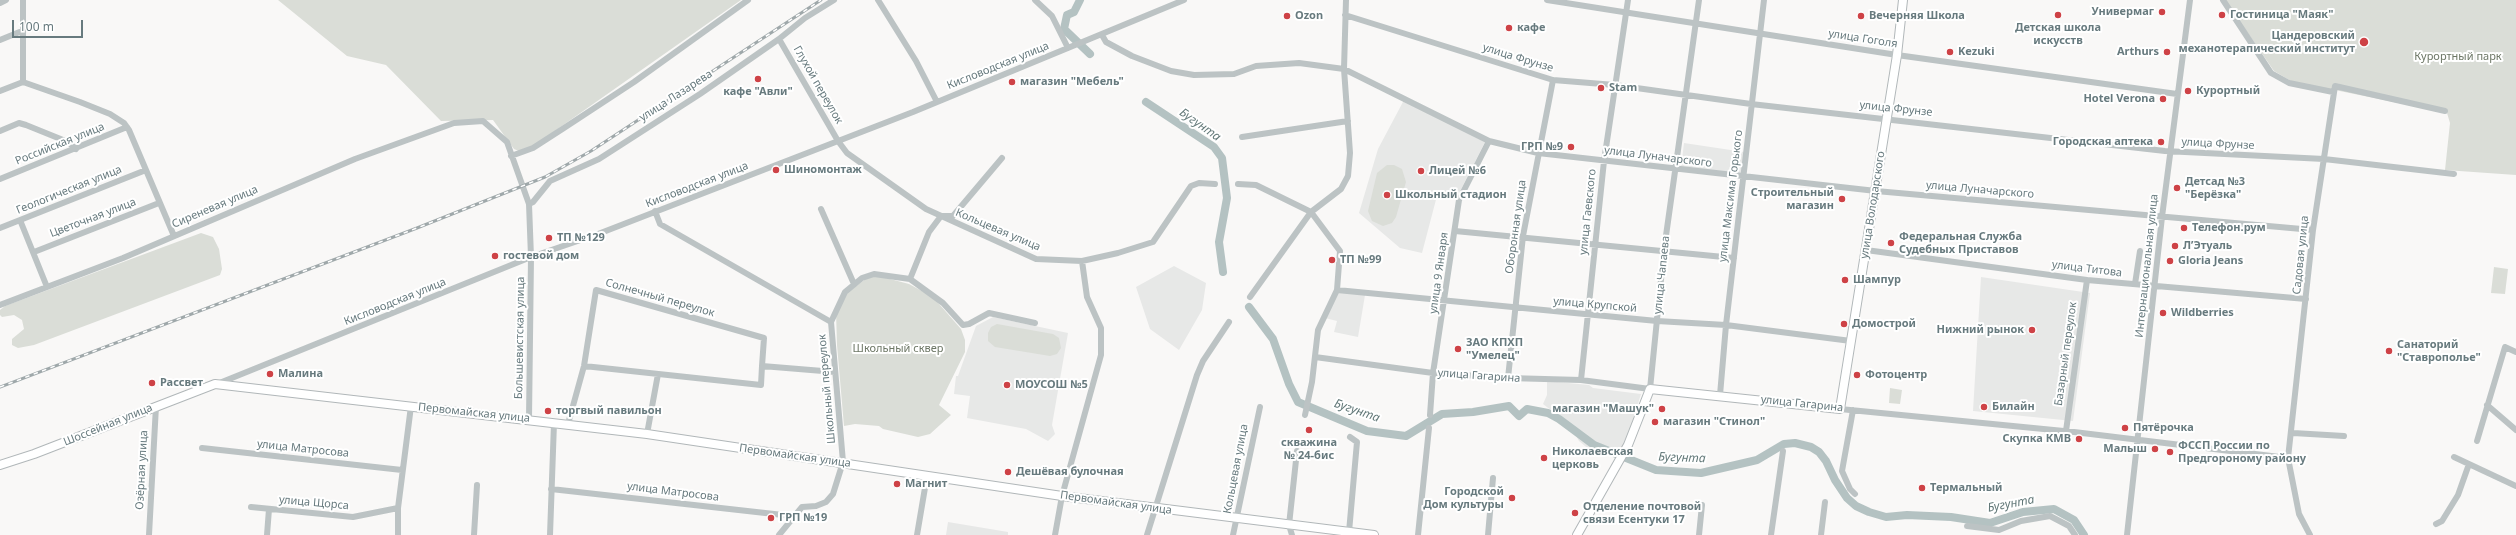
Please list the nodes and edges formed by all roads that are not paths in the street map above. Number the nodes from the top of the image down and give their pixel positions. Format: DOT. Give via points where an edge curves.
graph roads {
  1 [pos="6,0"];
  2 [pos="23,0"];
  3 [pos="748,0"];
  4 [pos="834,0"];
  5 [pos="878,0"];
  6 [pos="1035,0"];
  7 [pos="1184,0"];
  8 [pos="1346,0"];
  9 [pos="1547,0"];
  10 [pos="1628,0"];
  11 [pos="1699,0"];
  12 [pos="1764,0"];
  13 [pos="1903,0"];
  14 [pos="2190,0"];
  15 [pos="2223,0"];
  16 [pos="0,3"];
  17 [pos="1626,12"];
  18 [pos="1345,15"];
  19 [pos="1696,23"];
  20 [pos="22,31"];
  21 [pos="1760,33"];
  22 [pos="1102,35"];
  23 [pos="779,39"];
  24 [pos="0,40"];
  25 [pos="1069,48"];
  26 [pos="1897,55"];
  27 [pos="1344,69"];
  28 [pos="1553,80"];
  29 [pos="23,82"];
  30 [pos="1615,85"];
  31 [pos="0,91"];
  32 [pos="2333,92"];
  33 [pos="2177,94"];
  34 [pos="1686,95"];
  35 [pos="937,102"];
  36 [pos="1751,104"];
  37 [pos="2444,111"];
  38 [pos="1887,118"];
  39 [pos="1348,121"];
  40 [pos="128,126"];
  41 [pos="0,131"];
  42 [pos="1242,137"];
  43 [pos="838,141"];
  44 [pos="1489,141"];
  45 [pos="76,149"];
  46 [pos="2171,151"];
  47 [pos="1538,153"];
  48 [pos="511,156"];
  49 [pos="1002,158"];
  50 [pos="2324,159"];
  51 [pos="1604,161"];
  52 [pos="146,170"];
  53 [pos="1675,170"];
  54 [pos="2454,174"];
  55 [pos="1744,177"];
  56 [pos="0,179"];
  57 [pos="1215,184"];
  58 [pos="1238,184"];
  59 [pos="1876,191"];
  60 [pos="159,203"];
  61 [pos="529,204"];
  62 [pos="821,209"];
  63 [pos="655,211"];
  64 [pos="1311,212"];
  65 [pos="941,216"];
  66 [pos="2162,217"];
  67 [pos="20,220"];
  68 [pos="0,228"];
  69 [pos="2313,230"];
  70 [pos="1455,231"];
  71 [pos="174,236"];
  72 [pos="1523,236"];
  73 [pos="1594,244"];
  74 [pos="1664,250"];
  75 [pos="1866,250"];
  76 [pos="2140,251"];
  77 [pos="34,252"];
  78 [pos="531,257"];
  79 [pos="1734,258"];
  80 [pos="1082,261"];
  81 [pos="910,279"];
  82 [pos="2087,280"];
  83 [pos="854,284"];
  84 [pos="2135,284"];
  85 [pos="47,287"];
  86 [pos="2156,287"];
  87 [pos="1337,290"];
  88 [pos="1250,297"];
  89 [pos="2306,299"];
  90 [pos="1446,301"];
  91 [pos="0,305"];
  92 [pos="1516,308"];
  93 [pos="1587,314"];
  94 [pos="1657,321"];
  95 [pos="831,322"];
  96 [pos="1230,322"];
  97 [pos="1035,323"];
  98 [pos="1726,325"];
  99 [pos="1851,341"];
  100 [pos="2516,352"];
  101 [pos="1315,357"];
  102 [pos="584,366"];
  103 [pos="762,366"];
  104 [pos="836,372"];
  105 [pos="1433,373"];
  106 [pos="658,374"];
  107 [pos="1508,378"];
  108 [pos="1580,380"];
  109 [pos="215,384"];
  110 [pos="1650,389"];
  111 [pos="1720,395"];
  112 [pos="2488,404"];
  113 [pos="156,406"];
  114 [pos="411,406"];
  115 [pos="1260,407"];
  116 [pos="1840,409"];
  117 [pos="1853,410"];
  118 [pos="1305,415"];
  119 [pos="1430,415"];
  120 [pos="529,420"];
  121 [pos="554,423"];
  122 [pos="568,424"];
  123 [pos="1429,428"];
  124 [pos="2516,430"];
  125 [pos="2066,431"];
  126 [pos="2293,433"];
  127 [pos="647,434"];
  128 [pos="2344,436"];
  129 [pos="1350,437"];
  130 [pos="2138,439"];
  131 [pos="2477,441"];
  132 [pos="202,448"];
  133 [pos="1297,451"];
  134 [pos="1783,451"];
  135 [pos="2454,457"];
  136 [pos="2288,458"];
  137 [pos="843,462"];
  138 [pos="2469,464"];
  139 [pos="0,465"];
  140 [pos="402,470"];
  141 [pos="927,476"];
  142 [pos="1493,478"];
  143 [pos="476,485"];
  144 [pos="2516,486"];
  145 [pos="551,489"];
  146 [pos="1855,494"];
  147 [pos="1062,496"];
  148 [pos="1825,502"];
  149 [pos="1702,505"];
  150 [pos="251,507"];
  151 [pos="398,508"];
  152 [pos="1154,508"];
  153 [pos="269,509"];
  154 [pos="792,516"];
  155 [pos="1236,518"];
  156 [pos="2436,524"];
  157 [pos="1289,525"];
  158 [pos="1967,526"];
  159 [pos="1349,532"];
  160 [pos="149,535"];
  161 [pos="267,535"];
  162 [pos="398,535"];
  163 [pos="474,535"];
  164 [pos="550,535"];
  165 [pos="779,535"];
  166 [pos="917,535"];
  167 [pos="1054,535"];
  168 [pos="1147,535"];
  169 [pos="1233,535"];
  170 [pos="1292,535"];
  171 [pos="1374,535"];
  172 [pos="1418,535"];
  173 [pos="1488,535"];
  174 [pos="1577,535"];
  175 [pos="1699,535"];
  176 [pos="1771,535"];
  177 [pos="1821,535"];
  178 [pos="2075,535"];
  179 [pos="2127,535"];
  180 [pos="2310,535"];
  1 -- 16 [label="street"];
  2 -- 20 [label="street"];
  3 -- 48 [label="street" via="640,78 533,148"];
  4 -- 23 [label="street, улица Лазарева" via="805,18"];
  5 -- 35 [label="street"];
  6 -- 25 [label="street" via="1052,16"];
  7 -- 22 [label="street, Кисловодская улица"];
  8 -- 18 [label="street"];
  9 -- 17 [label="street, улица Гоголя"];
  10 -- 17 [label="street, улица Гаевского"];
  11 -- 19 [label="street, улица Чапаева"];
  12 -- 21 [label="street, улица Максима Горького"];
  13 -- 26 [label="main road, улица Володарского"];
  14 -- 33 [label="street, Интернациональная улица"];
  15 -- 32 [label="street" via="2271,73 2289,83"];
  17 -- 19 [label="street, улица Гоголя"];
  17 -- 30 [label="street, улица Гаевского"];
  18 -- 27 [label="street"];
  18 -- 28 [label="street, улица Фрунзе"];
  19 -- 21 [label="street, улица Гоголя"];
  19 -- 34 [label="street, улица Чапаева"];
  20 -- 24 [label="street"];
  20 -- 29 [label="street"];
  21 -- 26 [label="street, улица Гоголя"];
  21 -- 36 [label="street, улица Максима Горького"];
  22 -- 25 [label="street, Кисловодская улица"];
  22 -- 27 [label="street, улица Луначарского" via="1106,42 1132,56 1171,71 1194,75 1234,74 1256,66 1299,63"];
  23 -- 43 [label="street, Глухой переулок"];
  23 -- 61 [label="street, улица Лазарева" via="604,156 550,181"];
  25 -- 35 [label="street, Кисловодская улица"];
  26 -- 33 [label="street, улица Гоголя"];
  26 -- 38 [label="main road, улица Володарского"];
  27 -- 39 [label="street"];
  27 -- 44 [label="street, улица Луначарского"];
  28 -- 30 [label="street, улица Фрунзе"];
  28 -- 47 [label="street, Оборонная улица"];
  29 -- 31 [label="street"];
  29 -- 40 [label="street" via="110,114"];
  30 -- 34 [label="street, улица Фрунзе"];
  30 -- 51 [label="street, улица Гаевского"];
  32 -- 37 [label="street" via="2335,86"];
  32 -- 50 [label="street, Садовая улица"];
  33 -- 46 [label="street, Интернациональная улица"];
  34 -- 36 [label="street, улица Фрунзе"];
  34 -- 53 [label="street, улица Чапаева"];
  35 -- 43 [label="street, Кисловодская улица"];
  36 -- 38 [label="street, улица Фрунзе"];
  36 -- 55 [label="street, улица Максима Горького"];
  38 -- 46 [label="street, улица Фрунзе"];
  38 -- 59 [label="main road, улица Володарского"];
  39 -- 42 [label="street"];
  39 -- 64 [label="street" via="1348,176 1341,189"];
  40 -- 45 [label="street, Российская улица"];
  40 -- 52 [label="street"];
  41 -- 45 [label="street" via="18,123 68,142"];
  43 -- 63 [label="street, Кисловодская улица"];
  43 -- 65 [label="street, Кольцевая улица" via="847,153 900,192"];
  44 -- 47 [label="street, улица Луначарского"];
  44 -- 70 [label="street, улица 9 Января" via="1459,200"];
  45 -- 56 [label="street, Российская улица"];
  46 -- 50 [label="street, улица Фрунзе"];
  46 -- 66 [label="street, Интернациональная улица"];
  47 -- 51 [label="street, улица Луначарского"];
  47 -- 72 [label="street, Оборонная улица"];
  48 -- 61 [label="street, Большевистская улица"];
  48 -- 71 [label="street, Сиреневая улица" via="507,142 483,121 454,123 296,183"];
  49 -- 65 [label="street" via="953,216"];
  50 -- 54 [label="street, улица Фрунзе"];
  50 -- 69 [label="street, Садовая улица"];
  51 -- 53 [label="street, улица Луначарского"];
  51 -- 73 [label="street, улица Гаевского"];
  52 -- 60 [label="street"];
  52 -- 67 [label="street, Геологическая улица"];
  53 -- 55 [label="street, улица Луначарского"];
  53 -- 74 [label="street, улица Чапаева"];
  55 -- 59 [label="street, улица Луначарского"];
  55 -- 79 [label="street, улица Максима Горького"];
  57 -- 80 [label="street, Кольцевая улица" via="1199,183 1191,186 1153,242"];
  58 -- 64 [label="street" via="1256,185"];
  59 -- 66 [label="street, улица Луначарского"];
  59 -- 75 [label="main road, улица Володарского"];
  60 -- 71 [label="street"];
  60 -- 77 [label="street, Цветочная улица"];
  61 -- 78 [label="street, Большевистская улица"];
  62 -- 83 [label="street"];
  63 -- 78 [label="street, Кисловодская улица"];
  63 -- 95 [label="street, Школьный переулок" via="660,224"];
  64 -- 87 [label="street" via="1340,252"];
  64 -- 88 [label="street"];
  65 -- 80 [label="street, Кольцевая улица" via="1036,258"];
  65 -- 81 [label="street" via="929,232"];
  66 -- 69 [label="street, улица Луначарского"];
  66 -- 86 [label="street, Интернациональная улица"];
  67 -- 68 [label="street, Геологическая улица"];
  67 -- 77 [label="street"];
  69 -- 89 [label="street, Садовая улица"];
  70 -- 72 [label="street"];
  70 -- 90 [label="street, улица 9 Января"];
  71 -- 85 [label="street, Сиреневая улица"];
  72 -- 73 [label="street"];
  72 -- 92 [label="street, Оборонная улица"];
  73 -- 74 [label="street"];
  73 -- 93 [label="street, улица Гаевского"];
  74 -- 79 [label="street"];
  74 -- 94 [label="street, улица Чапаева"];
  75 -- 82 [label="street, улица Титова"];
  75 -- 99 [label="main road, улица Володарского"];
  76 -- 84 [label="street"];
  77 -- 85 [label="street"];
  78 -- 109 [label="street, Кисловодская улица"];
  78 -- 120 [label="street, Большевистская улица"];
  79 -- 98 [label="street, улица Максима Горького"];
  80 -- 147 [label="street" via="1087,297 1101,328 1101,355"];
  81 -- 83 [label="street" via="874,274"];
  81 -- 97 [label="street" via="943,303 963,325 989,313"];
  82 -- 84 [label="street, улица Титова"];
  82 -- 125 [label="street, Базарный переулок"];
  83 -- 95 [label="street" via="838,301"];
  84 -- 86 [label="street, улица Титова"];
  85 -- 91 [label="street, Сиреневая улица"];
  86 -- 89 [label="street, улица Титова"];
  86 -- 130 [label="street, Интернациональная улица"];
  87 -- 90 [label="street, улица Крупской"];
  87 -- 101 [label="street" via="1318,330"];
  89 -- 126 [label="street, Садовая улица"];
  90 -- 92 [label="street, улица Крупской"];
  90 -- 105 [label="street, улица 9 Января"];
  92 -- 93 [label="street, улица Крупской"];
  92 -- 107 [label="street, Оборонная улица"];
  93 -- 94 [label="street, улица Крупской"];
  93 -- 108 [label="street, улица Гаевского"];
  94 -- 98 [label="street, улица Крупской"];
  94 -- 110 [label="street, улица Чапаева"];
  95 -- 104 [label="street, Школьный переулок"];
  96 -- 152 [label="street" via="1197,375"];
  98 -- 99 [label="street, улица Крупской"];
  98 -- 111 [label="street, улица Максима Горького"];
  99 -- 116 [label="main road, улица Володарского"];
  100 -- 112 [label="street" via="2505,347"];
  101 -- 105 [label="street, улица Гагарина"];
  101 -- 118 [label="street"];
  102 -- 103 [label="street, Солнечный переулок" via="596,290 764,338"];
  102 -- 106 [label="street, Солнечный переулок"];
  102 -- 122 [label="street, Солнечный переулок"];
  103 -- 104 [label="street"];
  103 -- 106 [label="street, Солнечный переулок" via="761,384"];
  104 -- 137 [label="street, Школьный переулок"];
  105 -- 107 [label="street, улица Гагарина"];
  105 -- 119 [label="street, улица 9 Января"];
  106 -- 127 [label="street"];
  107 -- 108 [label="street, улица Гагарина"];
  108 -- 110 [label="street, улица Гагарина"];
  109 -- 113 [label="main road, Шоссейная улица"];
  109 -- 114 [label="main road, Первомайская улица"];
  110 -- 111 [label="main road, улица Гагарина"];
  110 -- 174 [label="main road, улица Чапаева" via="1617,468"];
  111 -- 116 [label="main road, улица Гагарина"];
  112 -- 124 [label="street"];
  112 -- 131 [label="street"];
  113 -- 139 [label="main road, Шоссейная улица"];
  113 -- 160 [label="street, Озёрная улица"];
  114 -- 120 [label="main road, Первомайская улица"];
  114 -- 140 [label="street"];
  115 -- 155 [label="street, Кольцевая улица"];
  116 -- 117 [label="street, улица Гагарина"];
  117 -- 125 [label="street, улица Гагарина"];
  117 -- 146 [label="street" via="1842,471"];
  120 -- 121 [label="main road, Первомайская улица"];
  121 -- 122 [label="main road, Первомайская улица"];
  121 -- 145 [label="street"];
  122 -- 127 [label="main road, Первомайская улица"];
  123 -- 172 [label="street"];
  125 -- 130 [label="street, улица Гагарина"];
  126 -- 128 [label="street"];
  126 -- 136 [label="street, Садовая улица"];
  127 -- 137 [label="main road, Первомайская улица"];
  129 -- 159 [label="street" via="1357,442"];
  130 -- 136 [label="street, улица Гагарина"];
  130 -- 179 [label="street, Интернациональная улица"];
  132 -- 140 [label="street, улица Матросова"];
  133 -- 157 [label="street"];
  134 -- 176 [label="street"];
  135 -- 138 [label="street"];
  136 -- 180 [label="street, Садовая улица" via="2299,514"];
  137 -- 141 [label="main road, Первомайская улица"];
  137 -- 154 [label="street, Школьный переулок" via="833,494 826,502 802,507"];
  138 -- 144 [label="street"];
  138 -- 156 [label="street" via="2458,495 2442,521"];
  140 -- 151 [label="street"];
  141 -- 147 [label="main road, Первомайская улица"];
  141 -- 166 [label="street"];
  142 -- 173 [label="street"];
  143 -- 163 [label="street"];
  145 -- 154 [label="street, улица Матросова"];
  145 -- 164 [label="street"];
  147 -- 152 [label="main road, Первомайская улица"];
  147 -- 167 [label="street"];
  148 -- 177 [label="street"];
  149 -- 175 [label="street"];
  150 -- 153 [label="street, улица Щорса"];
  151 -- 153 [label="street, улица Щорса" via="353,517"];
  151 -- 162 [label="street"];
  152 -- 155 [label="main road, Первомайская улица"];
  152 -- 168 [label="street"];
  153 -- 161 [label="street"];
  154 -- 165 [label="street, Школьный переулок"];
  155 -- 157 [label="main road, Первомайская улица"];
  155 -- 169 [label="street, Кольцевая улица"];
  157 -- 159 [label="main road, Первомайская улица"];
  157 -- 170 [label="street"];
  158 -- 178 [label="street" via="1998,530 2021,521 2050,516 2069,526"];
  159 -- 171 [label="main road, Первомайская улица"];
}
